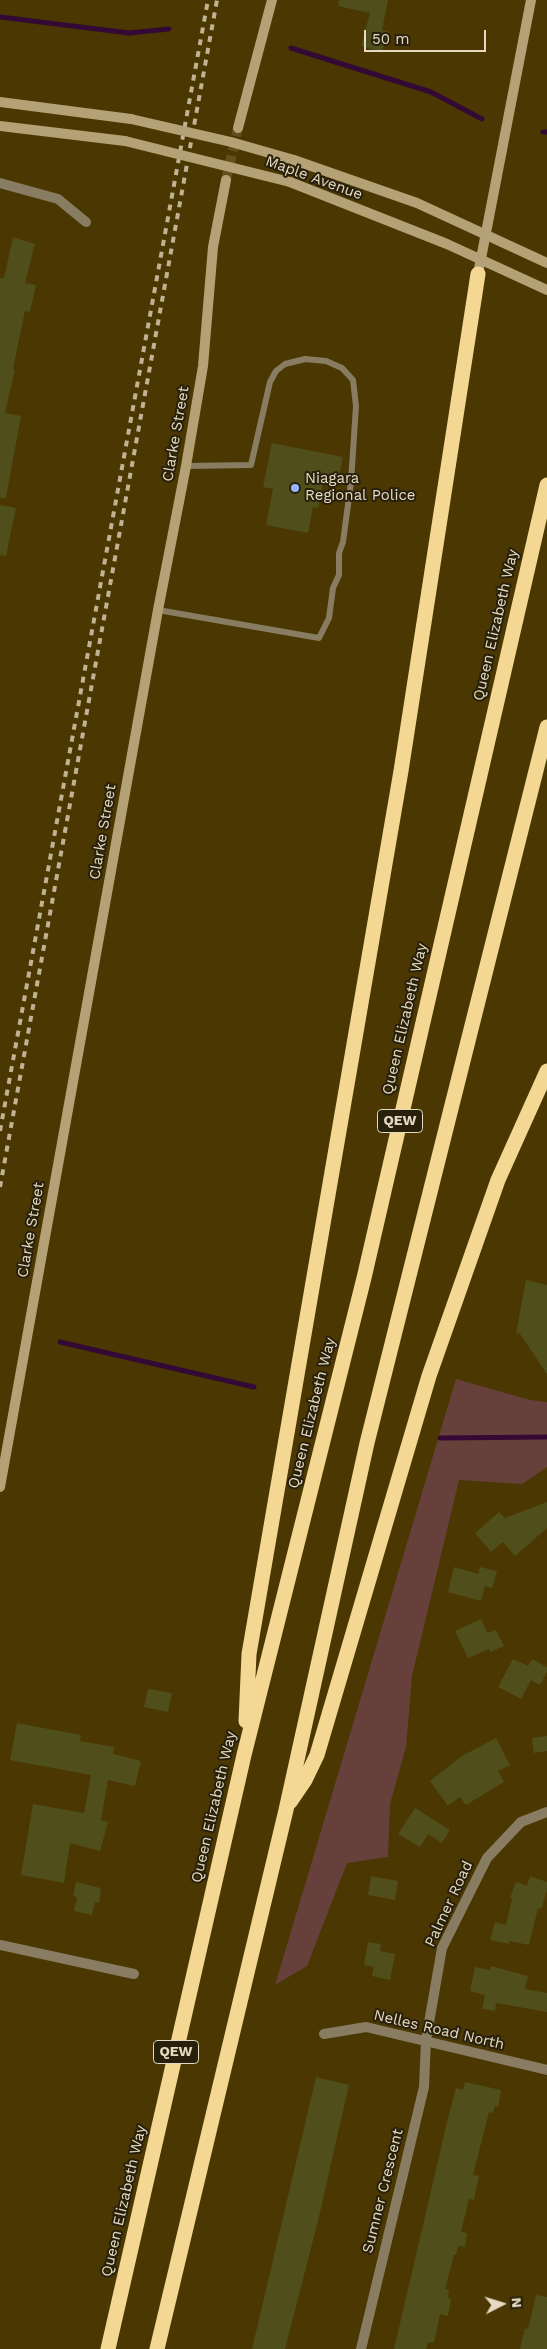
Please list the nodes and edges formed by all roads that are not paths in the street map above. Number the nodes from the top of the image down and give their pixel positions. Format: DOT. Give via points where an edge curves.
graph roads {
  1 [pos="272,0"];
  2 [pos="531,0"];
  3 [pos="0,102"];
  4 [pos="0,126"];
  5 [pos="238,128"];
  6 [pos="226,180"];
  7 [pos="0,183"];
  8 [pos="86,222"];
  9 [pos="485,234"];
  10 [pos="480,258"];
  11 [pos="547,263"];
  12 [pos="478,274"];
  13 [pos="547,290"];
  14 [pos="186,466"];
  15 [pos="547,485"];
  16 [pos="158,610"];
  17 [pos="547,727"];
  18 [pos="547,1071"];
  19 [pos="0,1488"];
  20 [pos="244,1755"];
  21 [pos="286,1810"];
  22 [pos="547,1812"];
  23 [pos="0,1945"];
  24 [pos="134,1974"];
  25 [pos="324,2034"];
  26 [pos="426,2040"];
  27 [pos="547,2070"];
  28 [pos="108,2349"];
  29 [pos="157,2349"];
  30 [pos="360,2349"];
  1 -- 5 [label="street"];
  2 -- 9 [label="street"];
  3 -- 9 [label="street, Maple Avenue, bridge" via="131,119 231,142 294,160 417,204"];
  4 -- 10 [label="street, Maple Avenue, bridge" via="125,141 290,182"];
  6 -- 14 [label="street, Clarke Street" via="213,247 202,366"];
  7 -- 8 [label="street" via="58,199"];
  9 -- 10 [label="street"];
  9 -- 11 [label="street, Maple Avenue"];
  10 -- 12 [label="street"];
  10 -- 13 [label="street, Maple Avenue"];
  12 -- 20 [label="highway" via="401,771 249,1654"];
  14 -- 16 [label="street, Clarke Street"];
  14 -- 16 [label="lane" via="251,465 270,382 285,364 304,359 326,361 342,368 353,380 356,406 351,482 330,618 319,638"];
  15 -- 20 [label="highway, Queen Elizabeth Way / QEW" via="364,1278"];
  16 -- 19 [label="street, Clarke Street"];
  17 -- 21 [label="highway, QEW" via="367,1443"];
  18 -- 21 [label="highway" via="498,1180 430,1376 317,1755"];
  20 -- 28 [label="highway, Queen Elizabeth Way / QEW"];
  21 -- 29 [label="highway, QEW"];
  22 -- 26 [label="street, Palmer Road" via="521,1822 487,1858 442,1948"];
  23 -- 24 [label="street"];
  25 -- 26 [label="street, Nelles Road North" via="366,2027"];
  26 -- 27 [label="street, Nelles Road North"];
  26 -- 30 [label="street, Sumner Crescent" via="424,2087"];
}
